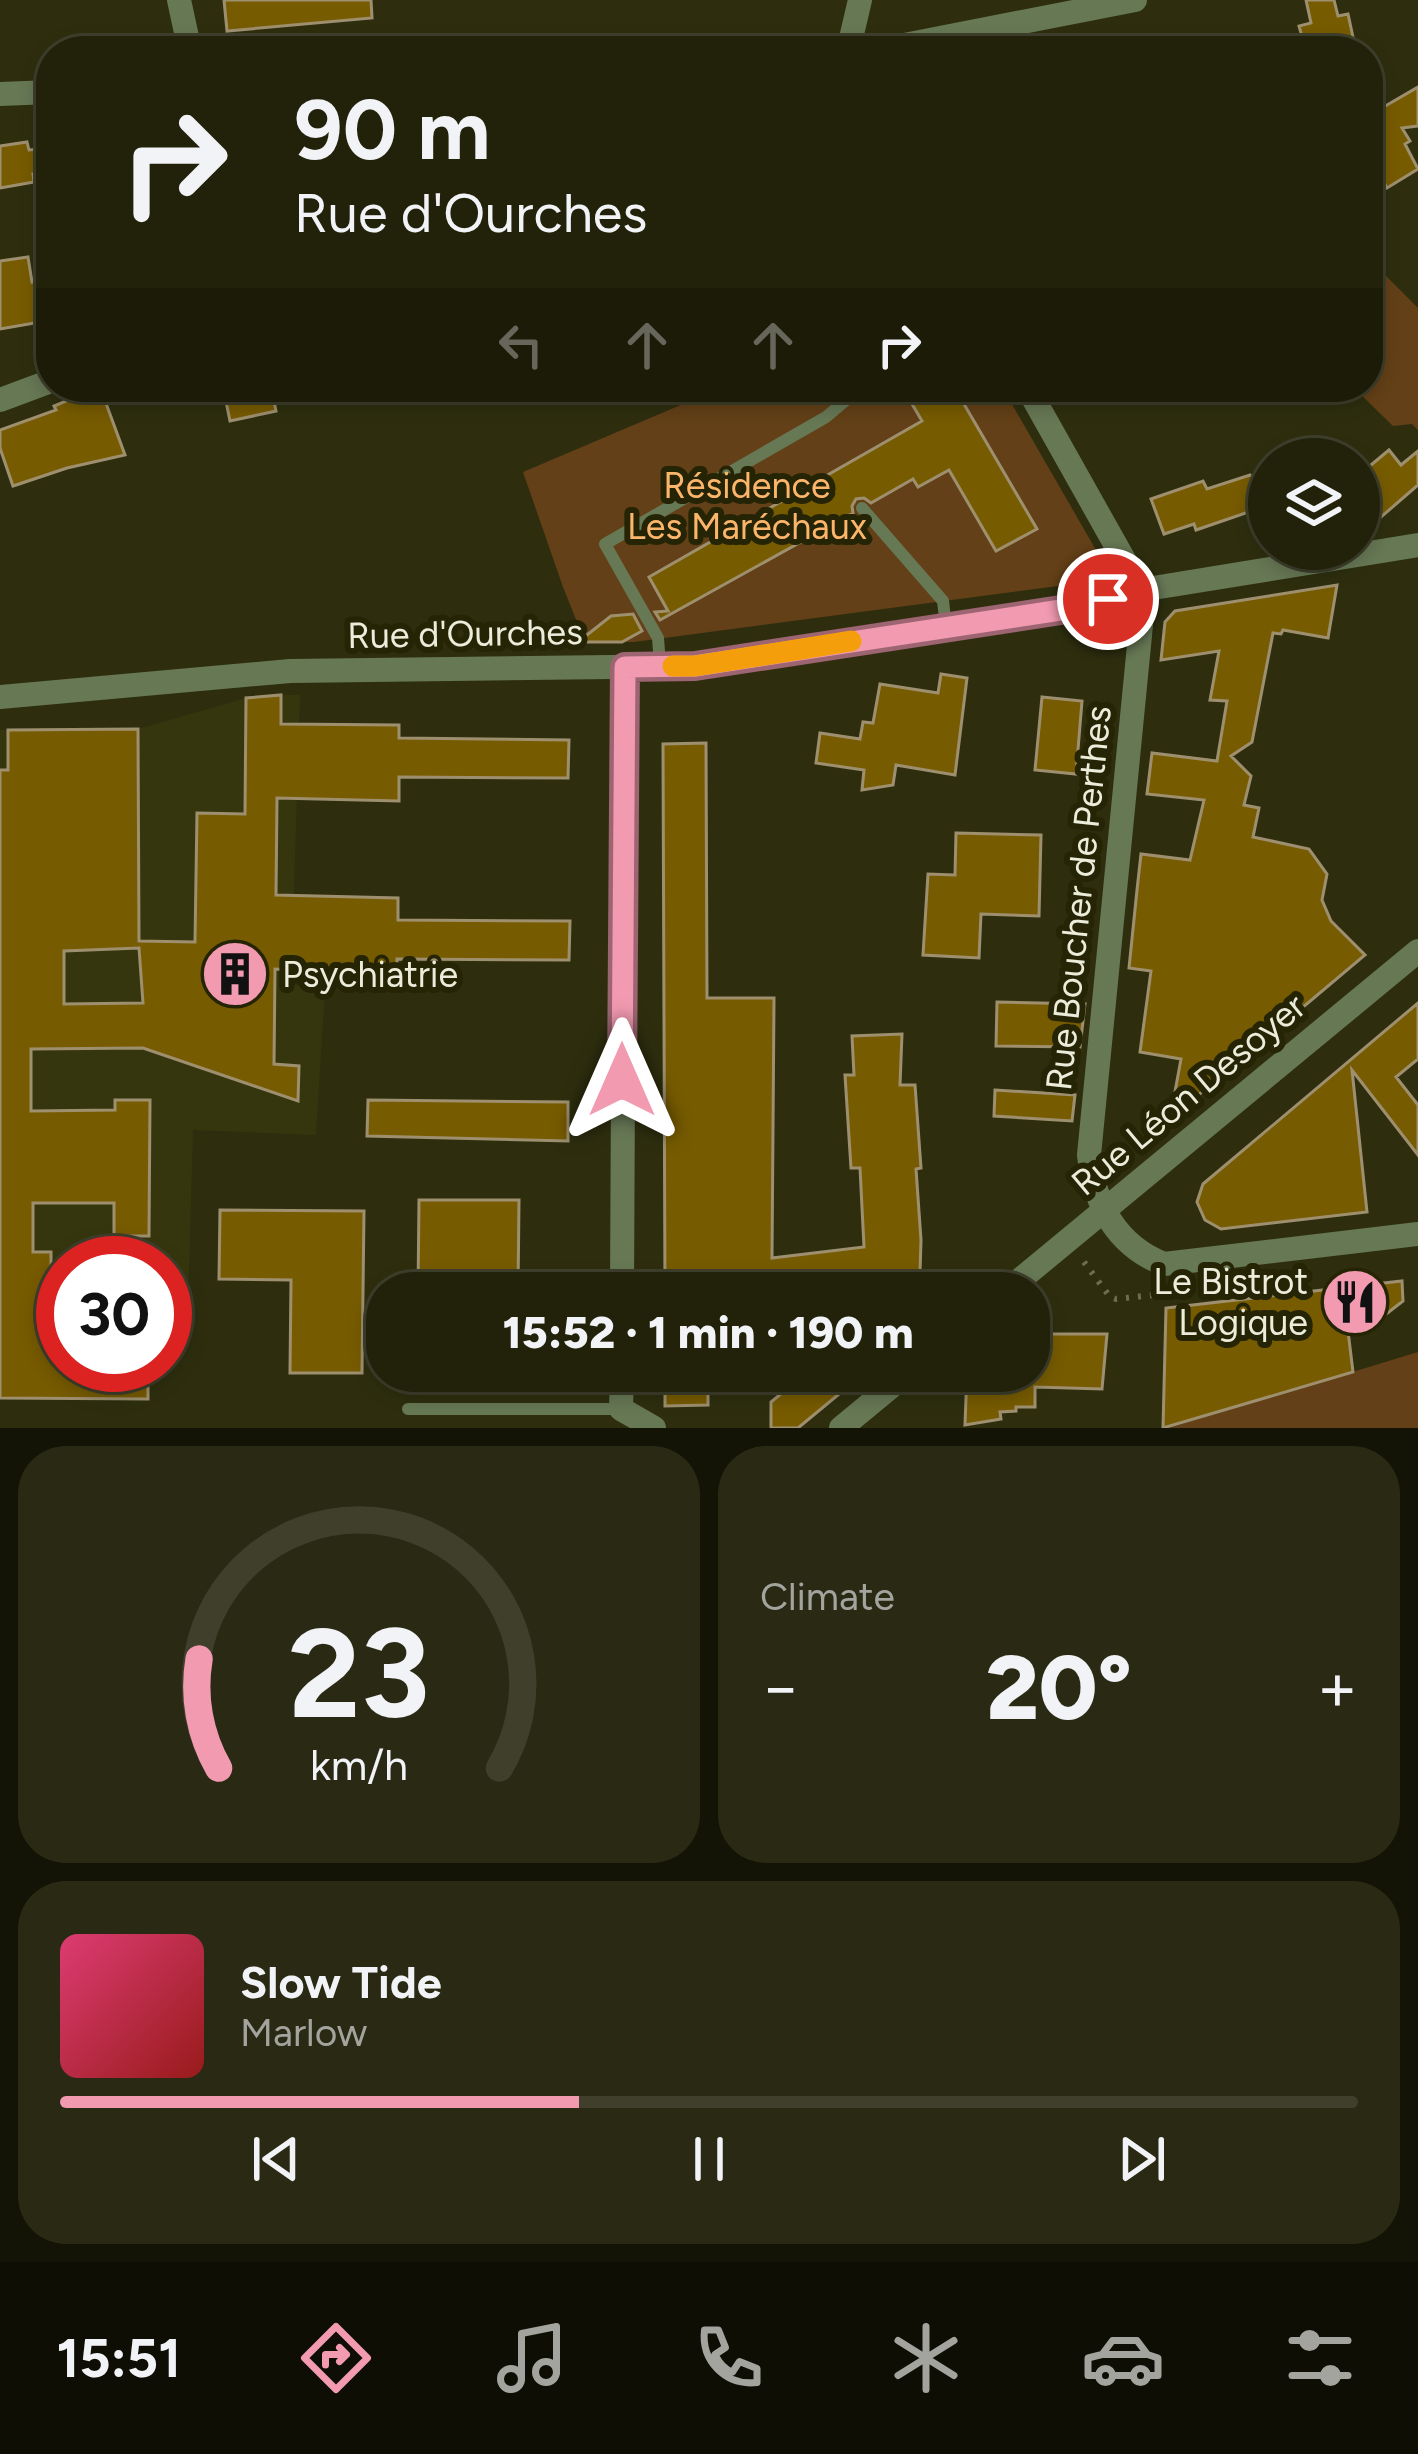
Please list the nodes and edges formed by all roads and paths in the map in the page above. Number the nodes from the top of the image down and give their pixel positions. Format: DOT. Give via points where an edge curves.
graph roads {
  1 [pos="179,0"];
  2 [pos="860,0"];
  3 [pos="1120,2"];
  4 [pos="187,36"];
  5 [pos="852,36"];
  6 [pos="953,36"];
  7 [pos="36,93"];
  8 [pos="0,94"];
  9 [pos="36,387"];
  10 [pos="0,400"];
  11 [pos="844,402"];
  12 [pos="1035,402"];
  13 [pos="862,508"];
  14 [pos="1418,544"];
  15 [pos="1141,590"];
  16 [pos="946,627"];
  17 [pos="625,667"];
  18 [pos="660,667"];
  19 [pos="0,698"];
  20 [pos="1418,950"];
  21 [pos="1103,1212"];
  22 [pos="1418,1234"];
  23 [pos="622,1272"];
  24 [pos="1030,1272"];
  25 [pos="621,1392"];
  26 [pos="885,1392"];
  27 [pos="408,1409"];
  28 [pos="621,1409"];
  29 [pos="654,1428"];
  30 [pos="841,1428"];
  1 -- 4 [label="street"];
  2 -- 5 [label="street"];
  3 -- 6 [label="street"];
  7 -- 8 [label="street"];
  9 -- 10 [label="street"];
  11 -- 18 [label="lane" via="605,544 658,638"];
  12 -- 15 [label="street"];
  13 -- 16 [label="lane" via="943,601"];
  14 -- 15 [label="street, Rue d'Ourches"];
  15 -- 16 [label="street, Rue d'Ourches"];
  15 -- 21 [label="street, Rue Boucher de Perthes" via="1089,1155"];
  16 -- 18 [label="street, Rue d'Ourches"];
  17 -- 18 [label="street, Rue d'Ourches"];
  17 -- 19 [label="street, Rue d'Ourches" via="290,671"];
  17 -- 23 [label="street"];
  20 -- 21 [label="street, Rue Léon Desoyer"];
  21 -- 22 [label="street" via="1142,1255 1164,1264"];
  21 -- 24 [label="street, Rue Léon Desoyer"];
  25 -- 28 [label="street"];
  26 -- 30 [label="street"];
  27 -- 28 [label="lane"];
  28 -- 29 [label="street"];
}
